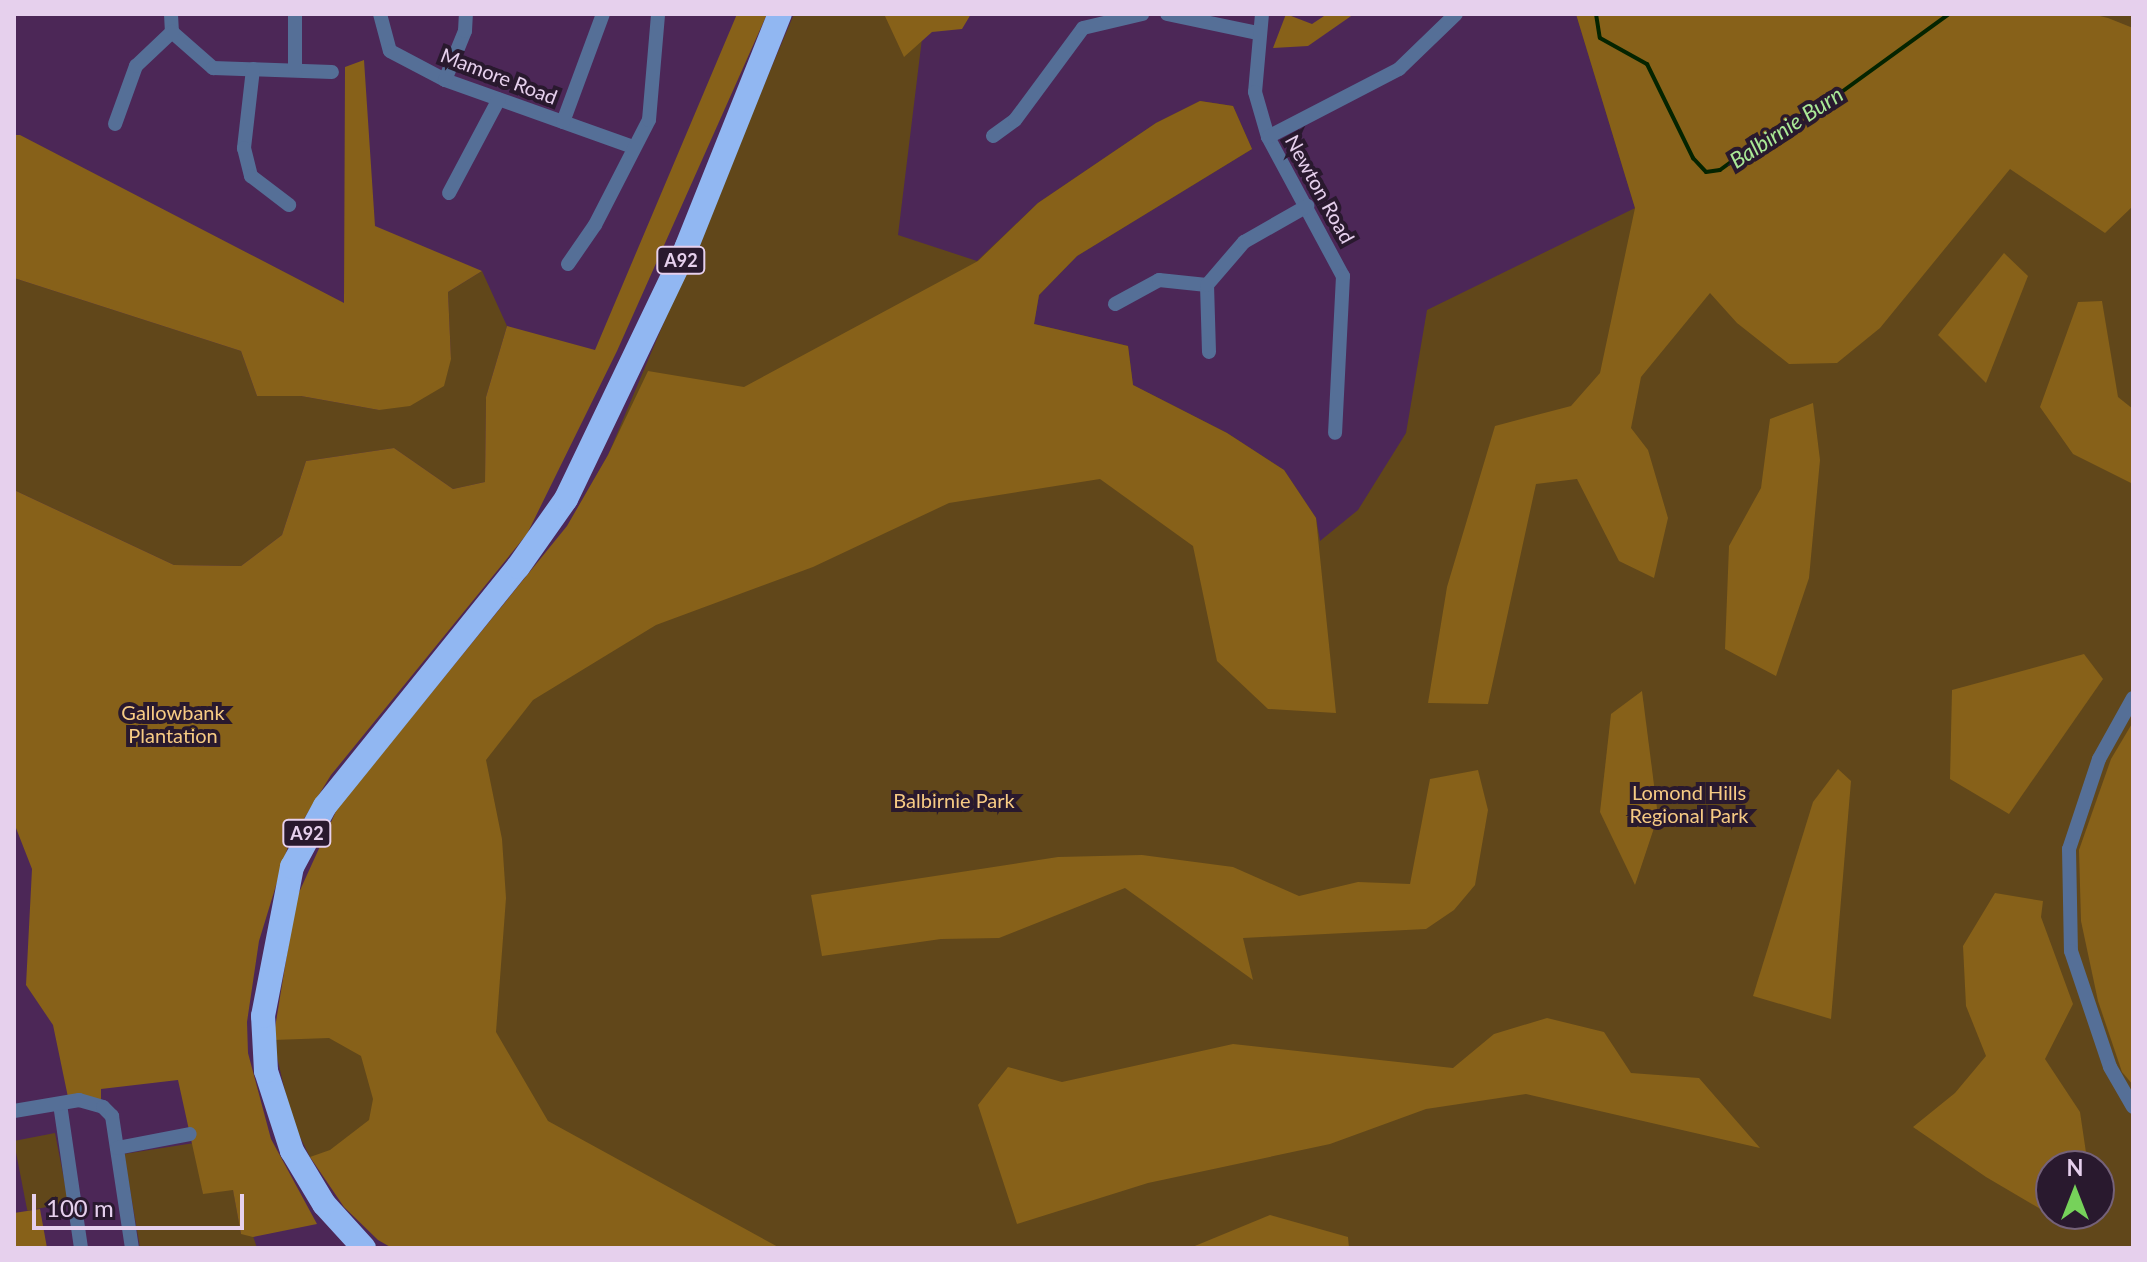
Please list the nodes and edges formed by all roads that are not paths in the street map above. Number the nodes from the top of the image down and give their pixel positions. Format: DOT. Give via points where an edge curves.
graph roads {
  1 [pos="171,14"];
  2 [pos="295,14"];
  3 [pos="380,14"];
  4 [pos="466,14"];
  5 [pos="603,14"];
  6 [pos="658,14"];
  7 [pos="780,14"];
  8 [pos="1142,14"];
  9 [pos="1167,14"];
  10 [pos="1262,14"];
  11 [pos="1456,14"];
  12 [pos="172,32"];
  13 [pos="1257,33"];
  14 [pos="253,69"];
  15 [pos="295,70"];
  16 [pos="332,72"];
  17 [pos="445,80"];
  18 [pos="499,99"];
  19 [pos="563,122"];
  20 [pos="115,124"];
  21 [pos="993,136"];
  22 [pos="1268,137"];
  23 [pos="633,147"];
  24 [pos="449,193"];
  25 [pos="289,205"];
  26 [pos="1307,206"];
  27 [pos="568,264"];
  28 [pos="1207,285"];
  29 [pos="1115,304"];
  30 [pos="1209,352"];
  31 [pos="1335,433"];
  32 [pos="2133,698"];
  33 [pos="60,1104"];
  34 [pos="2133,1107"];
  35 [pos="14,1111"];
  36 [pos="190,1134"];
  37 [pos="117,1148"];
  38 [pos="81,1248"];
  39 [pos="132,1248"];
  40 [pos="364,1248"];
  1 -- 12 [label="street"];
  2 -- 15 [label="street"];
  3 -- 17 [label="street, Mamore Road" via="390,51"];
  4 -- 17 [label="street" via="465,31"];
  5 -- 19 [label="street"];
  6 -- 23 [label="street" via="649,120"];
  7 -- 40 [label="highway, A92" via="687,246 566,499 518,567 325,806 292,867 263,1016 268,1084 280,1127 300,1164 324,1204"];
  8 -- 21 [label="street" via="1083,28 1015,120"];
  9 -- 13 [label="street"];
  10 -- 13 [label="street, Newton Road"];
  11 -- 22 [label="street" via="1399,69"];
  12 -- 14 [label="street" via="213,68"];
  12 -- 20 [label="street" via="136,66"];
  13 -- 22 [label="street, Newton Road" via="1255,92"];
  14 -- 15 [label="street"];
  14 -- 25 [label="street" via="244,148 251,176"];
  15 -- 16 [label="street"];
  17 -- 18 [label="street, Mamore Road"];
  18 -- 19 [label="street, Mamore Road"];
  18 -- 24 [label="street"];
  19 -- 23 [label="street, Mamore Road"];
  22 -- 26 [label="street, Newton Road"];
  23 -- 27 [label="street" via="595,225"];
  26 -- 28 [label="street" via="1244,242"];
  26 -- 31 [label="street, Newton Road" via="1343,276"];
  28 -- 29 [label="street" via="1159,280"];
  28 -- 30 [label="street"];
  32 -- 34 [label="street" via="2099,759 2069,849 2071,951 2110,1067"];
  33 -- 35 [label="street"];
  33 -- 37 [label="street" via="89,1101 112,1116"];
  33 -- 38 [label="street"];
  36 -- 37 [label="street"];
  37 -- 39 [label="street"];
}
